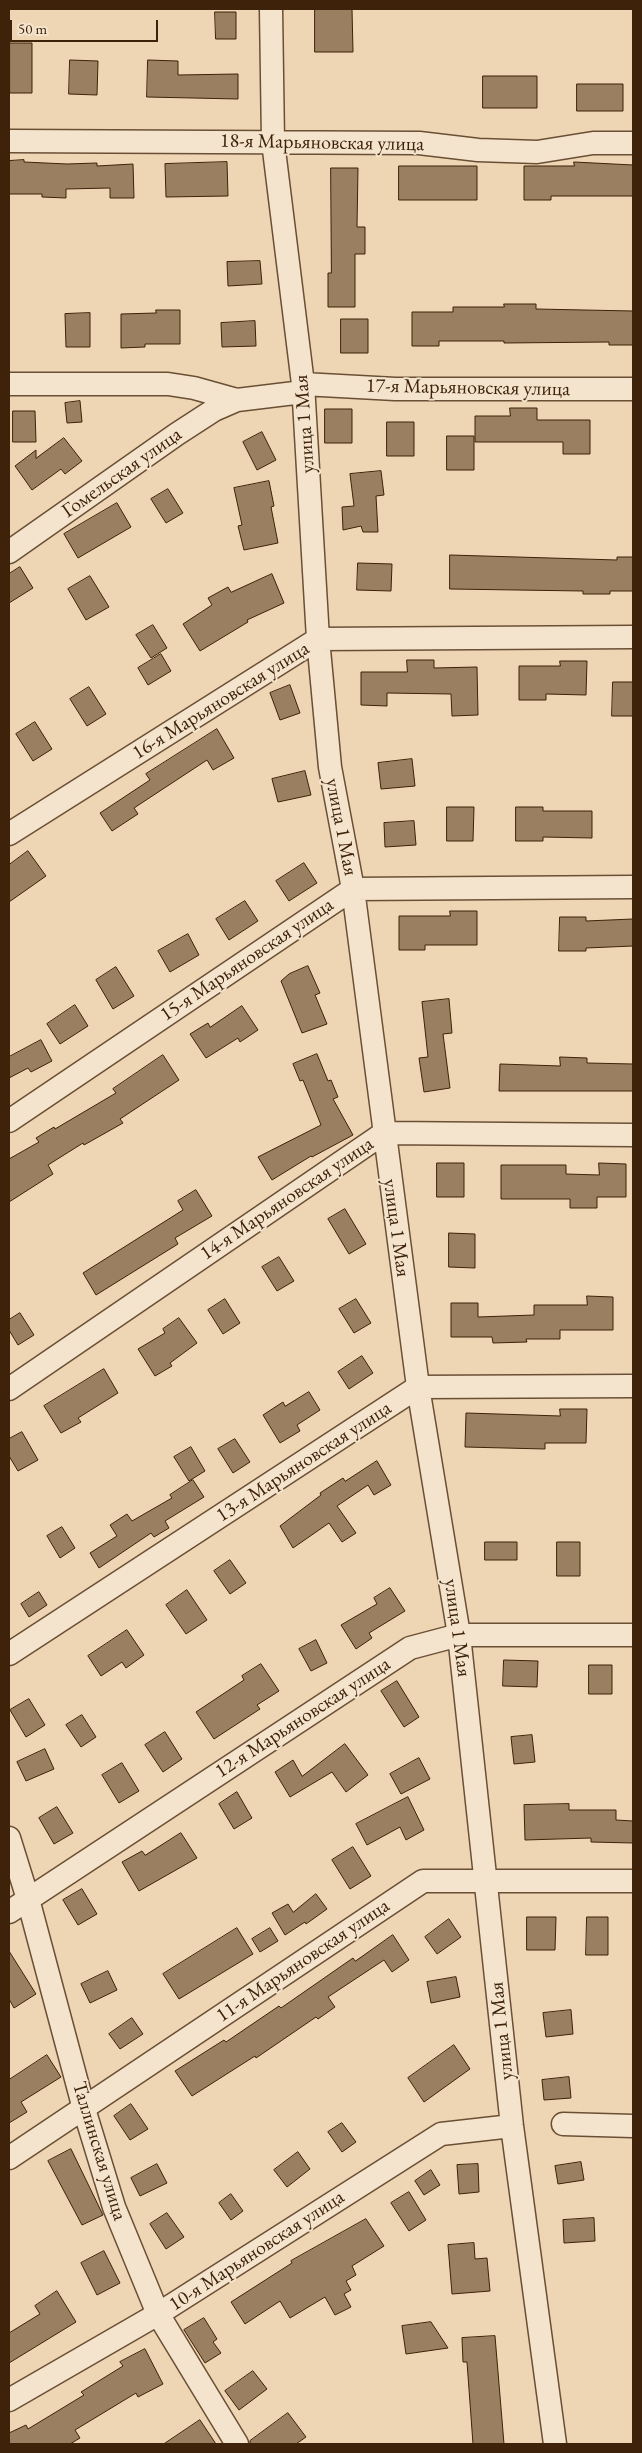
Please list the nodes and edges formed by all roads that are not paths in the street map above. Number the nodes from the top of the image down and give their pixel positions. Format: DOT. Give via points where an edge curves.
graph roads {
  1 [pos="271,9"];
  2 [pos="9,141"];
  3 [pos="273,142"];
  4 [pos="633,143"];
  5 [pos="9,384"];
  6 [pos="303,388"];
  7 [pos="633,389"];
  8 [pos="237,400"];
  9 [pos="9,552"];
  10 [pos="633,637"];
  11 [pos="318,639"];
  12 [pos="9,834"];
  13 [pos="633,887"];
  14 [pos="353,888"];
  15 [pos="9,1121"];
  16 [pos="384,1134"];
  17 [pos="633,1135"];
  18 [pos="633,1386"];
  19 [pos="418,1387"];
  20 [pos="9,1389"];
  21 [pos="460,1635"];
  22 [pos="633,1635"];
  23 [pos="9,1654"];
  24 [pos="9,1838"];
  25 [pos="486,1880"];
  26 [pos="633,1881"];
  27 [pos="28,1899"];
  28 [pos="9,1912"];
  29 [pos="84,2109"];
  30 [pos="563,2124"];
  31 [pos="512,2126"];
  32 [pos="633,2126"];
  33 [pos="9,2158"];
  34 [pos="158,2314"];
  35 [pos="9,2400"];
  36 [pos="237,2444"];
  37 [pos="555,2444"];
  1 -- 3 [label="street, улица 1 Мая"];
  2 -- 3 [label="street, 18-я Марьяновская улица"];
  3 -- 4 [label="street, 18-я Марьяновская улица" via="419,142 478,150 537,152 593,142"];
  3 -- 6 [label="street, улица 1 Мая"];
  5 -- 8 [label="street, 17-я Марьяновская улица" via="168,384"];
  6 -- 7 [label="street, 17-я Марьяновская улица"];
  6 -- 8 [label="street, 17-я Марьяновская улица"];
  6 -- 11 [label="street, улица 1 Мая"];
  8 -- 9 [label="street, Гомельская улица" via="214,410 177,434"];
  10 -- 11 [label="street, 16-я Марьяновская улица"];
  11 -- 12 [label="street, 16-я Марьяновская улица"];
  11 -- 14 [label="street, улица 1 Мая" via="330,767"];
  13 -- 14 [label="street, 15-я Марьяновская улица"];
  14 -- 15 [label="street, 15-я Марьяновская улица"];
  14 -- 16 [label="street, улица 1 Мая"];
  16 -- 17 [label="street, 14-я Марьяновская улица"];
  16 -- 19 [label="street, улица 1 Мая"];
  16 -- 20 [label="street, 14-я Марьяновская улица"];
  18 -- 19 [label="street"];
  19 -- 21 [label="street, улица 1 Мая"];
  19 -- 23 [label="street, 13-я Марьяновская улица"];
  21 -- 22 [label="street, 12-я Марьяновская улица"];
  21 -- 25 [label="street, улица 1 Мая"];
  21 -- 27 [label="street, 12-я Марьяновская улица" via="410,1648"];
  24 -- 27 [label="street, Таллинская улица"];
  25 -- 26 [label="street, 11-я Марьяновская улица"];
  25 -- 29 [label="street, 11-я Марьяновская улица" via="423,1881"];
  25 -- 31 [label="street, улица 1 Мая"];
  27 -- 28 [label="street, 12-я Марьяновская улица"];
  27 -- 29 [label="street, Таллинская улица"];
  29 -- 33 [label="street, 11-я Марьяновская улица"];
  29 -- 34 [label="street, Таллинская улица" via="114,2207"];
  30 -- 32 [label="street"];
  31 -- 34 [label="street, 10-я Марьяновская улица" via="441,2134"];
  31 -- 37 [label="street, улица 1 Мая"];
  34 -- 35 [label="street, 10-я Марьяновская улица"];
  34 -- 36 [label="street, Таллинская улица"];
}
